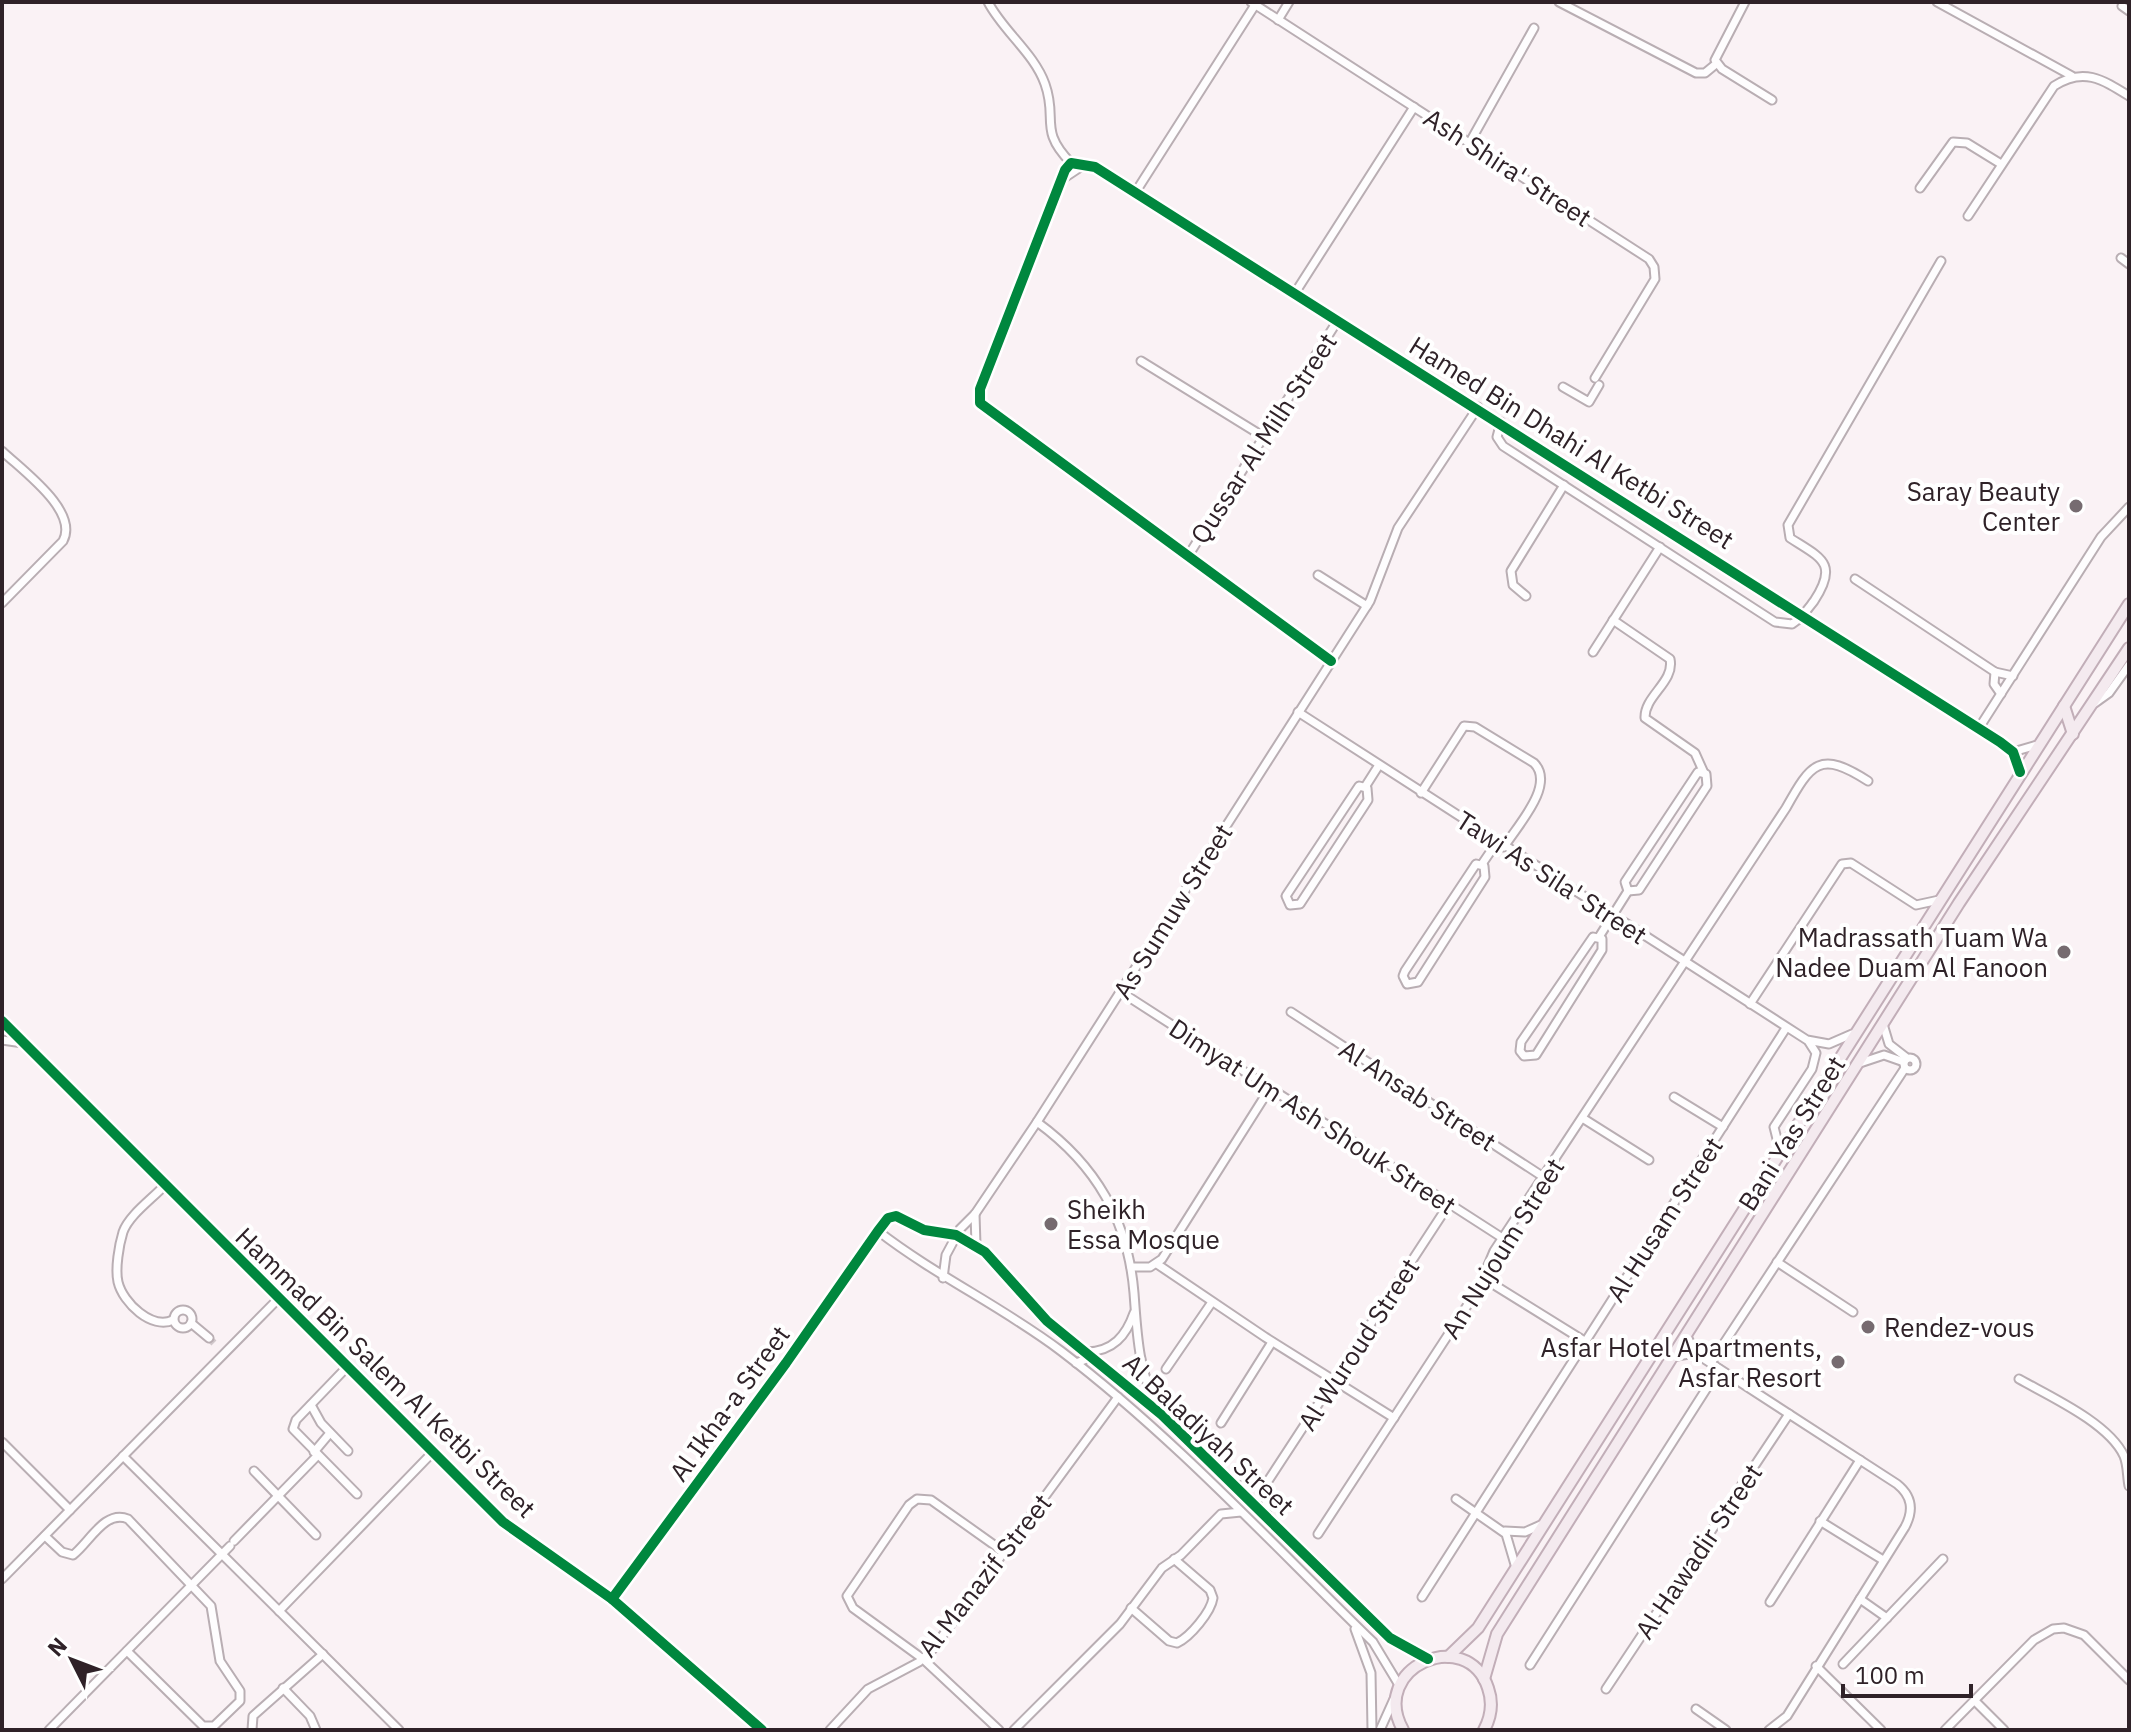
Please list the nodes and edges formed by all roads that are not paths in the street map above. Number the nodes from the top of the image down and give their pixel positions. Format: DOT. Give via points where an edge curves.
graph roads {
  1 [pos="988,2"];
  2 [pos="1289,2"];
  3 [pos="1559,2"];
  4 [pos="1745,2"];
  5 [pos="1937,2"];
  6 [pos="1253,3"];
  7 [pos="1278,20"];
  8 [pos="1534,28"];
  9 [pos="1716,64"];
  10 [pos="2072,76"];
  11 [pos="2129,96"];
  12 [pos="1772,100"];
  13 [pos="1414,107"];
  14 [pos="1470,142"];
  15 [pos="1071,163"];
  16 [pos="1085,164"];
  17 [pos="2001,164"];
  18 [pos="1064,179"];
  19 [pos="1920,188"];
  20 [pos="1135,193"];
  21 [pos="1968,216"];
  22 [pos="2121,258"];
  23 [pos="1941,261"];
  24 [pos="2129,264"];
  25 [pos="1295,293"];
  26 [pos="1338,320"];
  27 [pos="1141,361"];
  28 [pos="1563,387"];
  29 [pos="1478,407"];
  30 [pos="1501,422"];
  31 [pos="1264,437"];
  32 [pos="2,451"];
  33 [pos="1564,485"];
  34 [pos="2129,507"];
  35 [pos="1660,547"];
  36 [pos="1188,556"];
  37 [pos="1318,575"];
  38 [pos="1855,579"];
  39 [pos="1526,596"];
  40 [pos="2,603"];
  41 [pos="2129,604"];
  42 [pos="1367,606"];
  43 [pos="1803,615"];
  44 [pos="1613,620"];
  45 [pos="2129,648"];
  46 [pos="1593,652"];
  47 [pos="1331,661"];
  48 [pos="2129,665"];
  49 [pos="1995,672"];
  50 [pos="2013,676"];
  51 [pos="2001,694"];
  52 [pos="2093,704"];
  53 [pos="2064,706"];
  54 [pos="1298,712"];
  55 [pos="1979,728"];
  56 [pos="2073,734"];
  57 [pos="2037,745"];
  58 [pos="2013,752"];
  59 [pos="1379,765"];
  60 [pos="2020,772"];
  61 [pos="1704,773"];
  62 [pos="1868,781"];
  63 [pos="1365,787"];
  64 [pos="1421,793"];
  65 [pos="1500,844"];
  66 [pos="1482,864"];
  67 [pos="1628,891"];
  68 [pos="1941,899"];
  69 [pos="1613,916"];
  70 [pos="1599,937"];
  71 [pos="1686,962"];
  72 [pos="1121,992"];
  73 [pos="1750,1004"];
  74 [pos="1291,1012"];
  75 [pos="2,1021"];
  76 [pos="1883,1024"];
  77 [pos="1786,1028"];
  78 [pos="1856,1031"];
  79 [pos="2,1040"];
  80 [pos="1807,1040"];
  81 [pos="24,1044"];
  82 [pos="1905,1063"];
  83 [pos="1858,1064"];
  84 [pos="1822,1084"];
  85 [pos="1270,1088"];
  86 [pos="1674,1097"];
  87 [pos="1584,1119"];
  88 [pos="1037,1122"];
  89 [pos="1723,1127"];
  90 [pos="1814,1132"];
  91 [pos="1780,1151"];
  92 [pos="1649,1160"];
  93 [pos="1545,1178"];
  94 [pos="165,1185"];
  95 [pos="1449,1204"];
  96 [pos="975,1214"];
  97 [pos="878,1231"];
  98 [pos="956,1235"];
  99 [pos="1504,1239"];
  100 [pos="976,1245"];
  101 [pos="1777,1262"];
  102 [pos="1157,1264"];
  103 [pos="1131,1267"];
  104 [pos="943,1278"];
  105 [pos="1483,1278"];
  106 [pos="278,1299"];
  107 [pos="1212,1302"];
  108 [pos="1135,1310"];
  109 [pos="1853,1312"];
  110 [pos="173,1320"];
  111 [pos="191,1323"];
  112 [pos="1686,1333"];
  113 [pos="1272,1342"];
  114 [pos="1586,1342"];
  115 [pos="1087,1352"];
  116 [pos="225,1353"];
  117 [pos="1695,1353"];
  118 [pos="1671,1357"];
  119 [pos="1076,1363"];
  120 [pos="1711,1363"];
  121 [pos="347,1367"];
  122 [pos="1166,1369"];
  123 [pos="1719,1369"];
  124 [pos="2019,1379"];
  125 [pos="1334,1380"];
  126 [pos="1118,1397"];
  127 [pos="1144,1399"];
  128 [pos="311,1405"];
  129 [pos="1134,1410"];
  130 [pos="1789,1414"];
  131 [pos="1162,1415"];
  132 [pos="1394,1418"];
  133 [pos="1221,1423"];
  134 [pos="330,1433"];
  135 [pos="2,1442"];
  136 [pos="348,1451"];
  137 [pos="433,1452"];
  138 [pos="316,1454"];
  139 [pos="123,1456"];
  140 [pos="1860,1460"];
  141 [pos="254,1471"];
  142 [pos="1266,1484"];
  143 [pos="1235,1486"];
  144 [pos="2129,1486"];
  145 [pos="357,1494"];
  146 [pos="1222,1494"];
  147 [pos="278,1496"];
  148 [pos="1456,1499"];
  149 [pos="70,1510"];
  150 [pos="1241,1512"];
  151 [pos="1476,1513"];
  152 [pos="1221,1514"];
  153 [pos="1266,1517"];
  154 [pos="1820,1521"];
  155 [pos="1545,1523"];
  156 [pos="1503,1530"];
  157 [pos="1318,1534"];
  158 [pos="316,1535"];
  159 [pos="45,1536"];
  160 [pos="1004,1552"];
  161 [pos="222,1554"];
  162 [pos="1174,1559"];
  163 [pos="1943,1559"];
  164 [pos="1883,1560"];
  165 [pos="1516,1568"];
  166 [pos="2,1579"];
  167 [pos="193,1584"];
  168 [pos="1422,1597"];
  169 [pos="612,1599"];
  170 [pos="1860,1599"];
  171 [pos="1770,1602"];
  172 [pos="1131,1608"];
  173 [pos="279,1611"];
  174 [pos="1887,1618"];
  175 [pos="1353,1623"];
  176 [pos="127,1651"];
  177 [pos="323,1654"];
  178 [pos="1448,1657"];
  179 [pos="923,1659"];
  180 [pos="1428,1659"];
  181 [pos="1843,1664"];
  182 [pos="1530,1665"];
  183 [pos="1816,1666"];
  184 [pos="1484,1679"];
  185 [pos="2129,1680"];
  186 [pos="283,1688"];
  187 [pos="1398,1689"];
  188 [pos="1606,1689"];
  189 [pos="1975,1701"];
  190 [pos="1696,1709"];
  191 [pos="1490,1714"];
  192 [pos="198,1727"];
  193 [pos="49,1730"];
  194 [pos="252,1730"];
  195 [pos="316,1730"];
  196 [pos="399,1730"];
  197 [pos="762,1730"];
  198 [pos="830,1730"];
  199 [pos="999,1730"];
  200 [pos="1014,1730"];
  201 [pos="1372,1730"];
  202 [pos="1380,1730"];
  203 [pos="1403,1730"];
  204 [pos="1484,1730"];
  205 [pos="1495,1730"];
  206 [pos="1726,1730"];
  207 [pos="1769,1730"];
  208 [pos="1881,1730"];
  209 [pos="1945,1730"];
  210 [pos="2004,1730"];
  1 -- 15 [label="street" via="1042,77 1050,134"];
  2 -- 7 [label="street"];
  3 -- 9 [label="street" via="1696,73"];
  4 -- 9 [label="street" via="1716,52"];
  5 -- 10 [label="street"];
  6 -- 7 [label="street, Ash Shira' Street"];
  6 -- 20 [label="street"];
  7 -- 13 [label="street, Ash Shira' Street"];
  8 -- 14 [label="street"];
  9 -- 12 [label="street"];
  10 -- 11 [label="street" via="2096,77"];
  10 -- 17 [label="street" via="2047,93"];
  13 -- 14 [label="street, Ash Shira' Street"];
  13 -- 25 [label="street"];
  14 -- 28 [label="street, Ash Shira' Street" via="1652,262 1653,283 1589,402"];
  15 -- 16 [label="street, Hamed Bin Dhahi Al Ketbi Street"];
  15 -- 18 [label="street"];
  16 -- 18 [label="street"];
  16 -- 20 [label="street, Hamed Bin Dhahi Al Ketbi Street"];
  17 -- 19 [label="street" via="1967,143 1953,142"];
  17 -- 21 [label="street"];
  18 -- 36 [label="street" via="979,398 983,407"];
  20 -- 25 [label="street, Hamed Bin Dhahi Al Ketbi Street"];
  22 -- 24 [label="street"];
  23 -- 43 [label="street" via="1788,525 1790,538 1819,556 1826,569 1824,586"];
  25 -- 26 [label="street, Hamed Bin Dhahi Al Ketbi Street"];
  26 -- 29 [label="street, Hamed Bin Dhahi Al Ketbi Street"];
  26 -- 31 [label="street, Qussar Al Milh Street"];
  27 -- 31 [label="street"];
  29 -- 30 [label="street, Hamed Bin Dhahi Al Ketbi Street"];
  29 -- 42 [label="street, As Sumuw Street" via="1398,528"];
  30 -- 33 [label="street" via="1501,444"];
  30 -- 43 [label="street, Hamed Bin Dhahi Al Ketbi Street"];
  31 -- 36 [label="street, Qussar Al Milh Street"];
  32 -- 40 [label="street" via="63,511 68,528 63,541"];
  33 -- 35 [label="street"];
  33 -- 39 [label="street" via="1511,571 1513,585"];
  34 -- 50 [label="street" via="2110,525"];
  35 -- 43 [label="street" via="1778,623 1792,624"];
  35 -- 44 [label="street"];
  36 -- 47 [label="street"];
  37 -- 42 [label="street"];
  38 -- 49 [label="street"];
  41 -- 53 [label="main road, Bani Yas Street"];
  42 -- 47 [label="street, As Sumuw Street"];
  43 -- 55 [label="street, Hamed Bin Dhahi Al Ketbi Street"];
  44 -- 46 [label="street"];
  44 -- 61 [label="street" via="1670,659 1671,670 1645,711 1649,723 1695,753"];
  45 -- 52 [label="main road, Bani Yas Street"];
  47 -- 54 [label="street, As Sumuw Street"];
  48 -- 52 [label="street" via="2109,693"];
  49 -- 50 [label="street"];
  49 -- 51 [label="street" via="1994,684"];
  50 -- 51 [label="street"];
  51 -- 55 [label="street"];
  52 -- 56 [label="main road, Bani Yas Street"];
  53 -- 56 [label="main road"];
  53 -- 57 [label="main road, Bani Yas Street"];
  54 -- 59 [label="street, Tawi As Sila' Street"];
  54 -- 72 [label="street, As Sumuw Street"];
  55 -- 58 [label="street, Hamed Bin Dhahi Al Ketbi Street"];
  56 -- 76 [label="main road, Bani Yas Street"];
  57 -- 58 [label="street"];
  57 -- 60 [label="main road, Bani Yas Street"];
  58 -- 60 [label="street"];
  59 -- 63 [label="street"];
  59 -- 64 [label="street, Tawi As Sila' Street"];
  60 -- 68 [label="main road, Bani Yas Street"];
  61 -- 67 [label="street" via="1693,776 1625,882"];
  61 -- 67 [label="street" via="1707,786 1639,890"];
  62 -- 71 [label="street, An Nujoum Street" via="1835,763 1804,775"];
  63 -- 63 [label="street" via="1354,790 1288,893 1290,905 1300,904 1368,800"];
  64 -- 65 [label="street, Tawi As Sila' Street"];
  64 -- 65 [label="street" via="1464,726 1475,727 1534,763 1542,785"];
  65 -- 66 [label="street"];
  65 -- 69 [label="street, Tawi As Sila' Street"];
  66 -- 66 [label="street" via="1471,868 1405,971 1407,984 1418,982 1477,890 1486,874"];
  67 -- 69 [label="street"];
  68 -- 73 [label="street" via="1916,905 1851,863 1842,864"];
  68 -- 78 [label="main road, Bani Yas Street"];
  69 -- 70 [label="street"];
  69 -- 71 [label="street, Tawi As Sila' Street"];
  70 -- 70 [label="street" via="1589,941 1521,1042 1524,1056 1536,1055 1546,1040 1602,950"];
  71 -- 73 [label="street, Tawi As Sila' Street"];
  71 -- 87 [label="street, An Nujoum Street"];
  72 -- 85 [label="street, Dimyat Um Ash Shouk Street"];
  72 -- 88 [label="street, As Sumuw Street"];
  73 -- 77 [label="street, Tawi As Sila' Street"];
  74 -- 93 [label="street, Al Ansab Street"];
  75 -- 81 [label="street, Hammad Bin Salem Al Ketbi Street"];
  76 -- 82 [label="street" via="1889,1044"];
  76 -- 83 [label="main road, Bani Yas Street"];
  77 -- 80 [label="street, Tawi As Sila' Street"];
  77 -- 89 [label="street, Al Husam Street"];
  78 -- 80 [label="street" via="1837,1043"];
  78 -- 84 [label="main road, Bani Yas Street"];
  79 -- 81 [label="street"];
  80 -- 91 [label="street" via="1815,1061 1774,1127"];
  81 -- 94 [label="street, Hammad Bin Salem Al Ketbi Street"];
  82 -- 83 [label="street" via="1884,1055"];
  82 -- 101 [label="street"];
  83 -- 90 [label="main road, Bani Yas Street"];
  84 -- 90 [label="main road" via="1805,1124"];
  84 -- 91 [label="main road, Bani Yas Street"];
  85 -- 95 [label="street, Dimyat Um Ash Shouk Street"];
  85 -- 102 [label="street"];
  86 -- 89 [label="street, Al Husam Street"];
  87 -- 92 [label="street"];
  87 -- 93 [label="street, An Nujoum Street"];
  88 -- 96 [label="street, As Sumuw Street"];
  88 -- 103 [label="street" via="1078,1156 1098,1182 1121,1226"];
  89 -- 114 [label="street, Al Husam Street"];
  90 -- 112 [label="main road, Bani Yas Street"];
  91 -- 155 [label="main road, Bani Yas Street"];
  93 -- 99 [label="street, An Nujoum Street"];
  94 -- 106 [label="street, Hammad Bin Salem Al Ketbi Street"];
  94 -- 110 [label="street" via="125,1227 117,1276 123,1293 149,1320"];
  95 -- 99 [label="street, Dimyat Um Ash Shouk Street"];
  95 -- 125 [label="street, Al Wuroud Street"];
  96 -- 98 [label="street, As Sumuw Street"];
  96 -- 100 [label="street"];
  97 -- 98 [label="street, Al Baladiyah Street" via="896,1216 928,1231"];
  97 -- 104 [label="street, Al Baladiyah Street"];
  97 -- 169 [label="street, Al Ikha-a Street"];
  98 -- 100 [label="street, Al Baladiyah Street"];
  98 -- 104 [label="street, As Sumuw Street"];
  99 -- 105 [label="street, An Nujoum Street"];
  100 -- 115 [label="street, Al Baladiyah Street" via="1047,1321"];
  101 -- 109 [label="street"];
  101 -- 120 [label="street"];
  102 -- 103 [label="street"];
  102 -- 107 [label="street"];
  103 -- 108 [label="street"];
  104 -- 119 [label="street, Al Baladiyah Street" via="1024,1325"];
  105 -- 114 [label="street"];
  105 -- 132 [label="street, An Nujoum Street"];
  106 -- 116 [label="street"];
  106 -- 121 [label="street, Hammad Bin Salem Al Ketbi Street"];
  107 -- 113 [label="street"];
  107 -- 122 [label="street"];
  108 -- 115 [label="street" via="1117,1342"];
  108 -- 131 [label="street" via="1143,1374"];
  110 -- 111 [label="street" via="181,1329"];
  110 -- 111 [label="street" via="186,1310"];
  111 -- 116 [label="street"];
  112 -- 117 [label="street"];
  112 -- 118 [label="main road, Bani Yas Street"];
  113 -- 125 [label="street"];
  113 -- 133 [label="street"];
  114 -- 151 [label="street, Al Husam Street"];
  115 -- 119 [label="street"];
  115 -- 127 [label="street, Al Baladiyah Street"];
  116 -- 139 [label="street"];
  117 -- 118 [label="street"];
  117 -- 120 [label="street"];
  118 -- 184 [label="main road, Bani Yas Street" via="1497,1634"];
  119 -- 126 [label="street, Al Baladiyah Street"];
  120 -- 123 [label="street"];
  121 -- 128 [label="street"];
  121 -- 137 [label="street, Hammad Bin Salem Al Ketbi Street"];
  123 -- 130 [label="street"];
  123 -- 182 [label="street"];
  124 -- 144 [label="street" via="2071,1408 2112,1440 2125,1458"];
  125 -- 132 [label="street"];
  125 -- 142 [label="street, Al Wuroud Street"];
  126 -- 129 [label="street, Al Baladiyah Street"];
  126 -- 160 [label="street, Al Manazif Street"];
  127 -- 129 [label="street"];
  127 -- 131 [label="street, Al Baladiyah Street"];
  128 -- 134 [label="street"];
  128 -- 138 [label="street" via="293,1426"];
  129 -- 146 [label="street, Al Baladiyah Street"];
  130 -- 140 [label="street"];
  130 -- 188 [label="street, Al Hawadir Street"];
  131 -- 143 [label="street, Al Baladiyah Street"];
  132 -- 157 [label="street, An Nujoum Street"];
  134 -- 136 [label="street"];
  134 -- 138 [label="street"];
  135 -- 149 [label="street"];
  137 -- 169 [label="street, Hammad Bin Salem Al Ketbi Street" via="515,1532"];
  137 -- 173 [label="street"];
  138 -- 145 [label="street"];
  138 -- 147 [label="street"];
  139 -- 149 [label="street"];
  139 -- 161 [label="street"];
  140 -- 154 [label="street"];
  140 -- 164 [label="street" via="1910,1498 1910,1517"];
  141 -- 147 [label="street"];
  142 -- 143 [label="street"];
  142 -- 153 [label="street"];
  143 -- 153 [label="street, Al Baladiyah Street"];
  146 -- 150 [label="street, Al Baladiyah Street"];
  146 -- 152 [label="street"];
  147 -- 158 [label="street"];
  147 -- 161 [label="street"];
  148 -- 151 [label="street"];
  149 -- 159 [label="street"];
  150 -- 152 [label="street"];
  150 -- 175 [label="street, Al Baladiyah Street"];
  151 -- 156 [label="street"];
  151 -- 168 [label="street, Al Husam Street"];
  152 -- 162 [label="street"];
  153 -- 180 [label="street, Al Baladiyah Street" via="1390,1638"];
  154 -- 164 [label="street"];
  154 -- 171 [label="street"];
  155 -- 156 [label="street" via="1525,1532"];
  155 -- 165 [label="main road, Bani Yas Street"];
  156 -- 165 [label="street"];
  159 -- 166 [label="street"];
  159 -- 167 [label="street" via="73,1555 109,1519 124,1517"];
  160 -- 179 [label="street, Al Manazif Street"];
  160 -- 179 [label="street" via="931,1500 917,1499 909,1505 847,1596 853,1608"];
  161 -- 167 [label="street"];
  161 -- 173 [label="street"];
  162 -- 172 [label="street"];
  162 -- 172 [label="street" via="1213,1598 1184,1639 1169,1641"];
  163 -- 174 [label="street"];
  164 -- 170 [label="street"];
  165 -- 178 [label="main road, Bani Yas Street" via="1473,1635"];
  167 -- 176 [label="street"];
  167 -- 192 [label="street" via="213,1610 220,1661 241,1694 217,1724"];
  169 -- 197 [label="street, Hammad Bin Salem Al Ketbi Street"];
  170 -- 174 [label="street"];
  170 -- 183 [label="street"];
  172 -- 200 [label="street"];
  173 -- 177 [label="street"];
  174 -- 181 [label="street"];
  175 -- 187 [label="street, Al Baladiyah Street" via="1384,1656"];
  175 -- 201 [label="street" via="1371,1673"];
  176 -- 192 [label="street"];
  176 -- 193 [label="street"];
  177 -- 186 [label="street"];
  177 -- 196 [label="street"];
  178 -- 180 [label="main road"];
  178 -- 184 [label="main road" via="1470,1664"];
  179 -- 198 [label="street, Al Manazif Street" via="868,1689"];
  179 -- 199 [label="street"];
  180 -- 187 [label="main road" via="1411,1669"];
  183 -- 207 [label="street" via="1787,1716"];
  183 -- 208 [label="street"];
  184 -- 191 [label="main road"];
  185 -- 189 [label="street" via="2084,1635 2053,1629 2034,1640"];
  186 -- 194 [label="street" via="253,1716"];
  186 -- 195 [label="street"];
  187 -- 202 [label="street"];
  187 -- 203 [label="main road" via="1397,1716"];
  189 -- 209 [label="street"];
  189 -- 210 [label="street"];
  190 -- 206 [label="street"];
  191 -- 204 [label="main road"];
  191 -- 205 [label="main road"];
}
